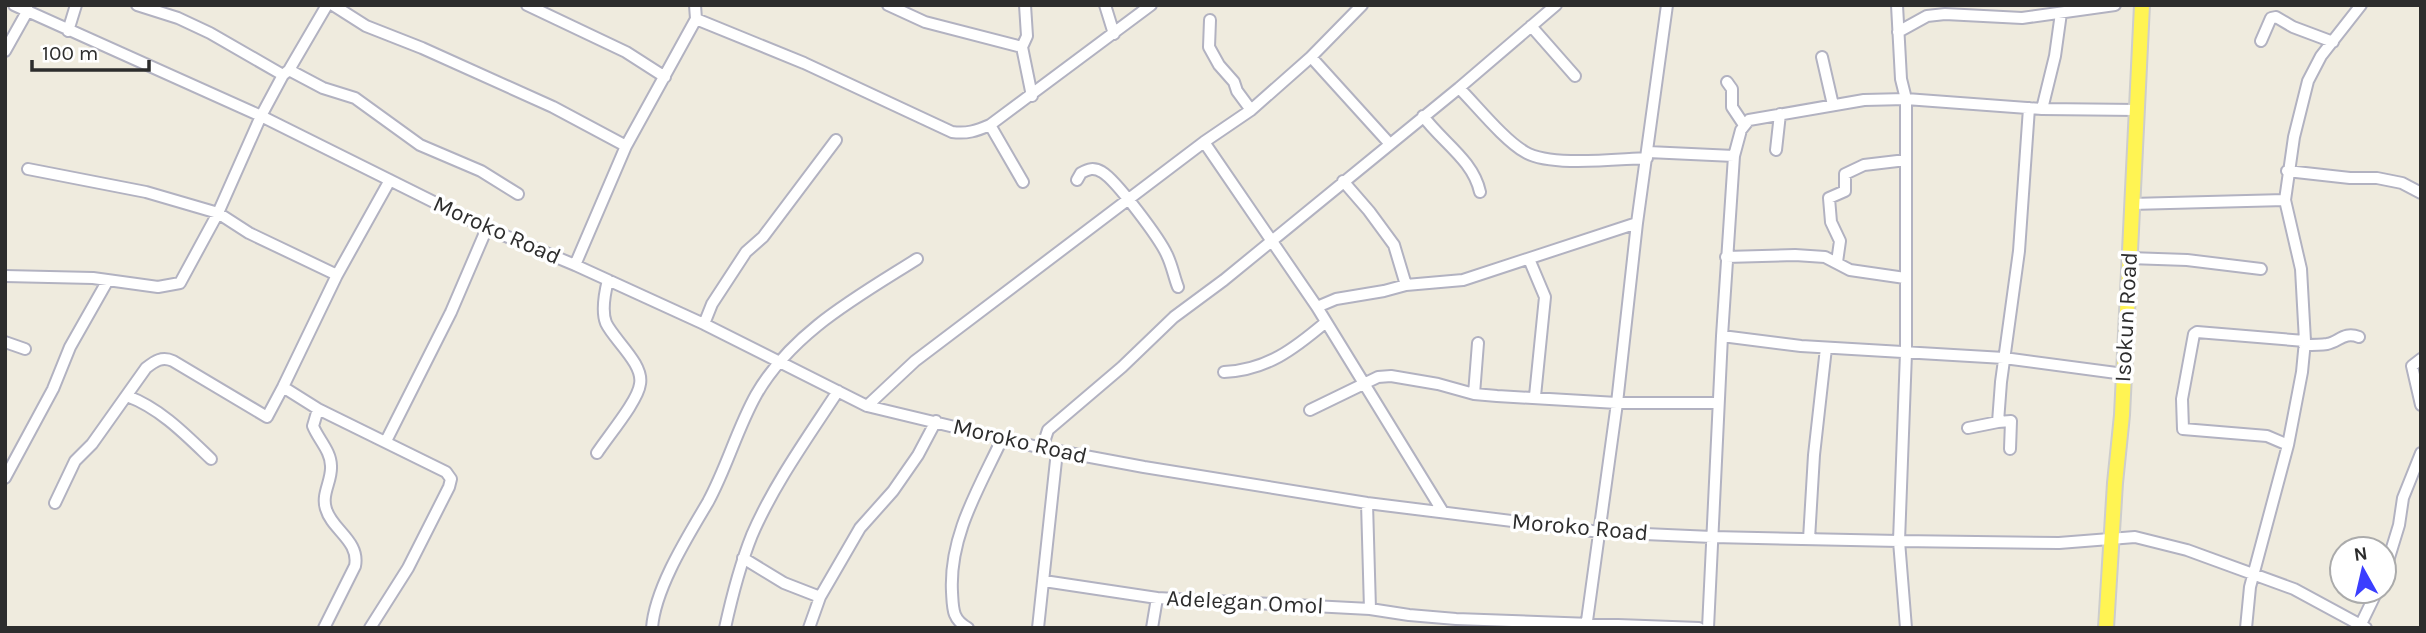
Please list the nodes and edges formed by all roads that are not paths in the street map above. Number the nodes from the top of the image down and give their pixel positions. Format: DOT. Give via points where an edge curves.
graph roads {
  1 [pos="14,5"];
  2 [pos="76,5"];
  3 [pos="137,5"];
  4 [pos="327,5"];
  5 [pos="333,5"];
  6 [pos="527,5"];
  7 [pos="888,5"];
  8 [pos="1025,5"];
  9 [pos="1105,5"];
  10 [pos="1151,5"];
  11 [pos="1362,5"];
  12 [pos="1556,5"];
  13 [pos="1667,5"];
  14 [pos="1897,5"];
  15 [pos="2024,5"];
  16 [pos="2115,5"];
  17 [pos="2142,5"];
  18 [pos="2361,5"];
  19 [pos="158,9"];
  20 [pos="694,9"];
  21 [pos="28,10"];
  22 [pos="2061,13"];
  23 [pos="2022,18"];
  24 [pos="1210,20"];
  25 [pos="1531,26"];
  26 [pos="68,31"];
  27 [pos="1898,32"];
  28 [pos="1114,34"];
  29 [pos="2261,41"];
  30 [pos="2333,42"];
  31 [pos="1023,47"];
  32 [pos="5,51"];
  33 [pos="1311,57"];
  34 [pos="1822,57"];
  35 [pos="286,72"];
  36 [pos="1575,76"];
  37 [pos="665,77"];
  38 [pos="1727,82"];
  39 [pos="1459,88"];
  40 [pos="1032,96"];
  41 [pos="1906,99"];
  42 [pos="1833,105"];
  43 [pos="2029,108"];
  44 [pos="2042,109"];
  45 [pos="1251,110"];
  46 [pos="2138,110"];
  47 [pos="1780,114"];
  48 [pos="261,116"];
  49 [pos="1423,116"];
  50 [pos="990,125"];
  51 [pos="1744,125"];
  52 [pos="836,140"];
  53 [pos="1204,142"];
  54 [pos="1389,143"];
  55 [pos="626,146"];
  56 [pos="1776,150"];
  57 [pos="1648,155"];
  58 [pos="1734,156"];
  59 [pos="1906,160"];
  60 [pos="28,169"];
  61 [pos="2287,171"];
  62 [pos="390,180"];
  63 [pos="1077,180"];
  64 [pos="1343,181"];
  65 [pos="1023,182"];
  66 [pos="1480,192"];
  67 [pos="2421,193"];
  68 [pos="518,194"];
  69 [pos="1128,200"];
  70 [pos="2285,200"];
  71 [pos="2131,204"];
  72 [pos="218,213"];
  73 [pos="1637,223"];
  74 [pos="487,228"];
  75 [pos="1271,240"];
  76 [pos="1727,257"];
  77 [pos="2129,258"];
  78 [pos="917,259"];
  79 [pos="1529,259"];
  80 [pos="1837,262"];
  81 [pos="575,265"];
  82 [pos="2261,269"];
  83 [pos="337,275"];
  84 [pos="5,276"];
  85 [pos="1905,278"];
  86 [pos="608,280"];
  87 [pos="108,281"];
  88 [pos="1406,285"];
  89 [pos="1178,287"];
  90 [pos="1317,307"];
  91 [pos="1326,322"];
  92 [pos="704,324"];
  93 [pos="1721,336"];
  94 [pos="2359,337"];
  95 [pos="5,342"];
  96 [pos="1478,343"];
  97 [pos="2304,343"];
  98 [pos="1826,348"];
  99 [pos="26,349"];
  100 [pos="1906,353"];
  101 [pos="2004,358"];
  102 [pos="2421,359"];
  103 [pos="781,362"];
  104 [pos="1224,372"];
  105 [pos="2124,374"];
  106 [pos="1363,385"];
  107 [pos="283,387"];
  108 [pos="838,391"];
  109 [pos="1474,394"];
  110 [pos="127,396"];
  111 [pos="1535,396"];
  112 [pos="1617,403"];
  113 [pos="1718,403"];
  114 [pos="2421,405"];
  115 [pos="867,406"];
  116 [pos="318,409"];
  117 [pos="1310,410"];
  118 [pos="936,421"];
  119 [pos="1998,422"];
  120 [pos="1968,428"];
  121 [pos="1002,439"];
  122 [pos="386,441"];
  123 [pos="2288,445"];
  124 [pos="1042,448"];
  125 [pos="2010,449"];
  126 [pos="1057,451"];
  127 [pos="597,453"];
  128 [pos="2421,453"];
  129 [pos="211,459"];
  130 [pos="5,478"];
  131 [pos="55,503"];
  132 [pos="1367,503"];
  133 [pos="1443,512"];
  134 [pos="1600,532"];
  135 [pos="2396,535"];
  136 [pos="1712,537"];
  137 [pos="1809,539"];
  138 [pos="2112,539"];
  139 [pos="1899,541"];
  140 [pos="743,558"];
  141 [pos="2253,574"];
  142 [pos="1044,581"];
  143 [pos="820,597"];
  144 [pos="1157,598"];
  145 [pos="2371,605"];
  146 [pos="1370,609"];
  147 [pos="1409,615"];
  148 [pos="1586,626"];
  149 [pos="2363,626"];
  150 [pos="324,628"];
  151 [pos="370,628"];
  152 [pos="652,628"];
  153 [pos="725,628"];
  154 [pos="809,628"];
  155 [pos="968,628"];
  156 [pos="1038,628"];
  157 [pos="1152,628"];
  158 [pos="1407,628"];
  159 [pos="1699,628"];
  160 [pos="1708,628"];
  161 [pos="1906,628"];
  162 [pos="2106,628"];
  163 [pos="2246,628"];
  1 -- 21 [label="street, Moroko Road"];
  2 -- 26 [label="street"];
  3 -- 19 [label="street"];
  4 -- 35 [label="street"];
  5 -- 55 [label="street" via="366,26 553,107"];
  6 -- 37 [label="street" via="626,52"];
  7 -- 31 [label="street" via="925,22"];
  8 -- 31 [label="street"];
  9 -- 28 [label="street"];
  10 -- 28 [label="street"];
  11 -- 33 [label="street"];
  12 -- 25 [label="street"];
  13 -- 57 [label="street"];
  14 -- 27 [label="street"];
  15 -- 23 [label="street"];
  16 -- 22 [label="street"];
  17 -- 46 [label="main road, Isokun Road"];
  18 -- 30 [label="street"];
  19 -- 35 [label="street"];
  20 -- 37 [label="street"];
  20 -- 50 [label="street" via="952,132 975,132"];
  21 -- 26 [label="street, Moroko Road"];
  21 -- 32 [label="street"];
  22 -- 23 [label="street"];
  22 -- 44 [label="street"];
  23 -- 27 [label="street" via="1927,16"];
  24 -- 45 [label="street" via="1209,47"];
  25 -- 36 [label="street"];
  25 -- 39 [label="street"];
  26 -- 48 [label="street, Moroko Road"];
  27 -- 41 [label="street"];
  28 -- 40 [label="street"];
  29 -- 30 [label="street" via="2271,18 2276,17"];
  30 -- 61 [label="street" via="2308,81"];
  31 -- 40 [label="street"];
  33 -- 45 [label="street"];
  33 -- 54 [label="street"];
  34 -- 42 [label="street"];
  35 -- 48 [label="street"];
  35 -- 68 [label="street" via="355,98 419,145 481,171"];
  37 -- 55 [label="street"];
  38 -- 51 [label="street" via="1732,89 1732,107"];
  39 -- 49 [label="street"];
  39 -- 57 [label="street" via="1515,145 1533,156 1580,160"];
  40 -- 50 [label="street"];
  41 -- 42 [label="street"];
  41 -- 43 [label="street"];
  41 -- 59 [label="street"];
  42 -- 47 [label="street"];
  43 -- 44 [label="street"];
  43 -- 101 [label="street" via="2019,251"];
  44 -- 46 [label="street"];
  45 -- 53 [label="street"];
  46 -- 71 [label="main road, Isokun Road"];
  47 -- 51 [label="street"];
  47 -- 56 [label="street"];
  48 -- 62 [label="street, Moroko Road"];
  48 -- 72 [label="street"];
  49 -- 54 [label="street"];
  49 -- 66 [label="street" via="1468,164"];
  50 -- 65 [label="street"];
  51 -- 58 [label="street"];
  52 -- 92 [label="street" via="764,237 738,263"];
  53 -- 69 [label="street"];
  53 -- 75 [label="street"];
  54 -- 64 [label="street"];
  55 -- 81 [label="street"];
  57 -- 58 [label="street"];
  57 -- 73 [label="street"];
  58 -- 76 [label="street"];
  59 -- 80 [label="street" via="1864,165 1845,174 1845,191 1829,198 1831,222 1840,241"];
  59 -- 85 [label="street"];
  60 -- 72 [label="street" via="146,192"];
  61 -- 67 [label="street" via="2377,178"];
  61 -- 70 [label="street"];
  62 -- 74 [label="street, Moroko Road"];
  62 -- 83 [label="street"];
  63 -- 69 [label="street" via="1081,173 1099,170"];
  64 -- 75 [label="street"];
  64 -- 88 [label="street" via="1394,245"];
  69 -- 89 [label="street" via="1167,254"];
  69 -- 115 [label="street" via="915,361"];
  70 -- 71 [label="street"];
  70 -- 97 [label="street" via="2301,269"];
  71 -- 77 [label="main road, Isokun Road"];
  72 -- 83 [label="street"];
  72 -- 87 [label="street" via="180,283 159,287"];
  73 -- 79 [label="street"];
  73 -- 112 [label="street"];
  74 -- 81 [label="street, Moroko Road"];
  74 -- 122 [label="street"];
  75 -- 90 [label="street"];
  75 -- 124 [label="street" via="1174,317 1048,430"];
  76 -- 80 [label="street" via="1795,255"];
  76 -- 93 [label="street"];
  77 -- 82 [label="street"];
  77 -- 105 [label="main road, Isokun Road"];
  78 -- 103 [label="street" via="826,318"];
  79 -- 88 [label="street" via="1462,280"];
  79 -- 111 [label="street" via="1545,297"];
  80 -- 85 [label="street" via="1850,270"];
  81 -- 86 [label="street, Moroko Road"];
  83 -- 107 [label="street"];
  84 -- 87 [label="street"];
  85 -- 100 [label="street"];
  86 -- 92 [label="street, Moroko Road"];
  86 -- 127 [label="street" via="607,323 641,381 638,393"];
  87 -- 130 [label="street"];
  88 -- 90 [label="street"];
  90 -- 91 [label="street"];
  91 -- 104 [label="street" via="1265,365"];
  91 -- 106 [label="street"];
  92 -- 103 [label="street, Moroko Road"];
  93 -- 98 [label="street"];
  93 -- 113 [label="street"];
  94 -- 97 [label="street" via="2342,336 2329,344"];
  95 -- 99 [label="street"];
  96 -- 109 [label="street"];
  97 -- 123 [label="street"];
  97 -- 123 [label="street" via="2197,332 2182,399 2183,429 2267,436"];
  98 -- 100 [label="street"];
  98 -- 137 [label="street"];
  100 -- 101 [label="street"];
  100 -- 139 [label="street"];
  101 -- 105 [label="street"];
  101 -- 119 [label="street"];
  102 -- 114 [label="street" via="2412,366"];
  103 -- 108 [label="street, Moroko Road"];
  103 -- 152 [label="street" via="755,397 719,481 666,581"];
  105 -- 138 [label="main road, Isokun Road"];
  106 -- 109 [label="street" via="1378,377 1402,377"];
  106 -- 117 [label="street"];
  106 -- 133 [label="street"];
  107 -- 110 [label="street" via="267,416 166,357 146,368"];
  107 -- 116 [label="street"];
  108 -- 115 [label="street, Moroko Road"];
  108 -- 140 [label="street" via="770,500"];
  109 -- 111 [label="street"];
  110 -- 129 [label="street" via="177,427"];
  110 -- 131 [label="street" via="75,461"];
  111 -- 112 [label="street"];
  112 -- 113 [label="street"];
  112 -- 134 [label="street"];
  113 -- 136 [label="street"];
  115 -- 118 [label="street, Moroko Road"];
  116 -- 122 [label="street"];
  116 -- 150 [label="street" via="313,426 331,459 326,509 357,559"];
  118 -- 121 [label="street, Moroko Road"];
  118 -- 143 [label="street" via="893,491 860,528"];
  119 -- 120 [label="street"];
  119 -- 125 [label="street" via="2011,421"];
  121 -- 124 [label="street, Moroko Road"];
  121 -- 155 [label="street" via="963,521 954,553 954,615"];
  122 -- 151 [label="street" via="446,472 451,479 408,568"];
  123 -- 141 [label="street"];
  124 -- 126 [label="street, Moroko Road"];
  126 -- 132 [label="street, Moroko Road"];
  126 -- 142 [label="street"];
  128 -- 135 [label="street" via="2403,498"];
  132 -- 133 [label="street, Moroko Road"];
  132 -- 146 [label="street"];
  133 -- 134 [label="street, Moroko Road"];
  134 -- 136 [label="street, Moroko Road"];
  134 -- 148 [label="street"];
  136 -- 137 [label="street, Moroko Road"];
  136 -- 160 [label="street"];
  137 -- 139 [label="street, Moroko Road"];
  138 -- 139 [label="street, Moroko Road" via="2059,543"];
  138 -- 141 [label="street, Moroko Road" via="2155,541"];
  138 -- 162 [label="main road, Isokun Road"];
  139 -- 161 [label="street"];
  140 -- 143 [label="street" via="783,583"];
  140 -- 153 [label="street"];
  141 -- 149 [label="street, Moroko Road" via="2294,589"];
  141 -- 163 [label="street"];
  142 -- 144 [label="street, Adelegan Omol"];
  142 -- 156 [label="street"];
  143 -- 154 [label="street"];
  144 -- 146 [label="street, Adelegan Omol"];
  144 -- 157 [label="street"];
  145 -- 149 [label="street"];
  146 -- 147 [label="street, Adelegan Omol"];
  147 -- 148 [label="street, Adelegan Omol"];
  147 -- 158 [label="street"];
  148 -- 159 [label="street, Adelegan Omol"];
}
